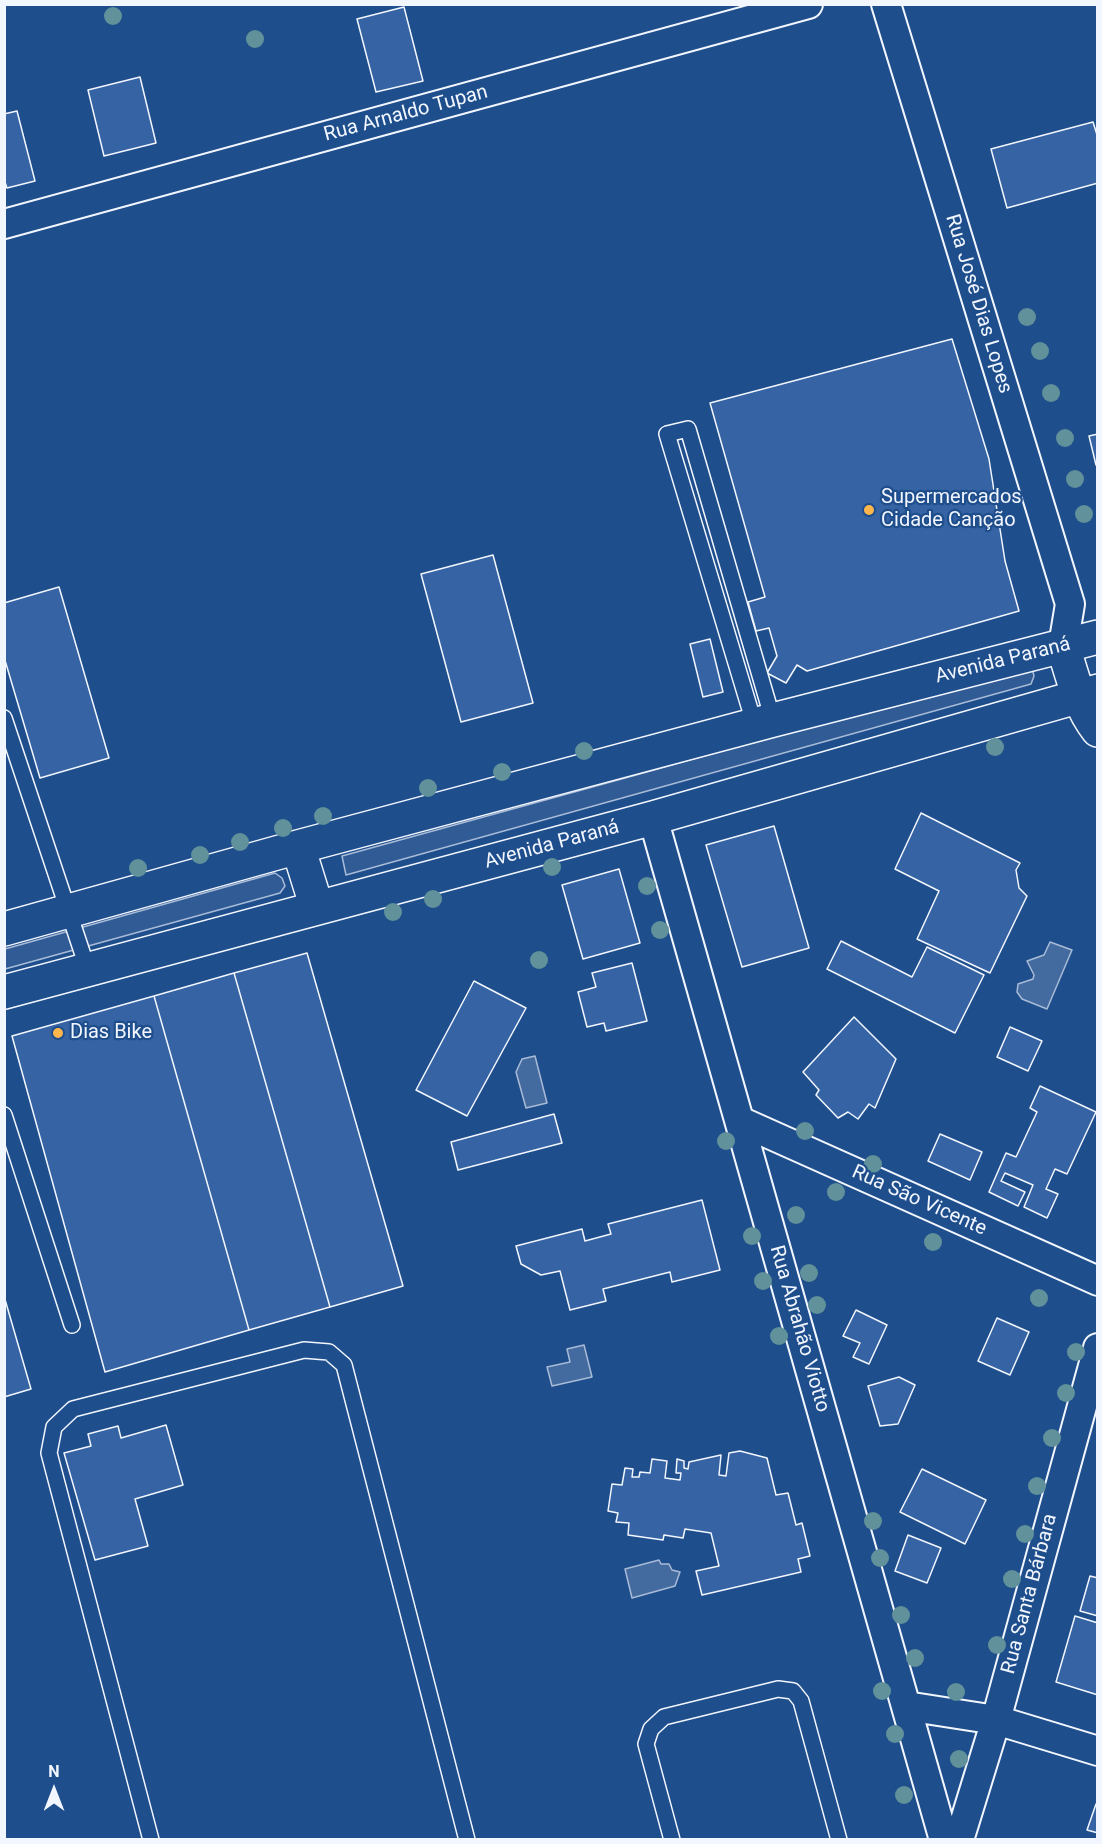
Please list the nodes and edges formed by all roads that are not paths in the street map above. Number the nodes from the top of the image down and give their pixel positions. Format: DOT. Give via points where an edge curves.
graph roads {
  1 [pos="808,4"];
  2 [pos="886,4"];
  3 [pos="4,224"];
  4 [pos="1070,604"];
  5 [pos="1098,630"];
  6 [pos="1098,637"];
  7 [pos="1063,646"];
  8 [pos="1088,694"];
  9 [pos="4,718"];
  10 [pos="764,723"];
  11 [pos="1098,730"];
  12 [pos="653,818"];
  13 [pos="298,847"];
  14 [pos="317,908"];
  15 [pos="68,912"];
  16 [pos="4,929"];
  17 [pos="88,970"];
  18 [pos="4,992"];
  19 [pos="4,1115"];
  20 [pos="740,1121"];
  21 [pos="1098,1281"];
  22 [pos="72,1325"];
  23 [pos="1098,1348"];
  24 [pos="906,1706"];
  25 [pos="996,1720"];
  26 [pos="1098,1751"];
  27 [pos="151,1839"];
  28 [pos="467,1839"];
  29 [pos="672,1839"];
  30 [pos="839,1839"];
  31 [pos="944,1839"];
  32 [pos="959,1839"];
  1 -- 3 [label="street, Rua Arnaldo Tupan"];
  2 -- 4 [label="street, Rua José Dias Lopes"];
  4 -- 5 [label="street"];
  4 -- 7 [label="street, Rua José Dias Lopes"];
  6 -- 7 [label="main road, Avenida Paraná"];
  7 -- 8 [label="main road"];
  7 -- 10 [label="main road, Avenida Paraná"];
  8 -- 11 [label="main road" via="1090,719"];
  8 -- 12 [label="main road, Avenida Paraná"];
  9 -- 15 [label="lane"];
  10 -- 10 [label="lane" via="688,429 668,434"];
  10 -- 13 [label="main road, Avenida Paraná"];
  12 -- 14 [label="main road, Avenida Paraná"];
  12 -- 20 [label="street, Rua Abrahão Viotto"];
  13 -- 14 [label="main road"];
  13 -- 15 [label="main road, Avenida Paraná"];
  14 -- 17 [label="main road, Avenida Paraná"];
  15 -- 16 [label="main road, Avenida Paraná"];
  15 -- 17 [label="lane"];
  17 -- 18 [label="main road, Avenida Paraná"];
  19 -- 22 [label="lane"];
  20 -- 21 [label="street, Rua São Vicente"];
  20 -- 24 [label="street, Rua Abrahão Viotto"];
  23 -- 25 [label="street, Rua Santa Bárbara"];
  24 -- 25 [label="street"];
  24 -- 31 [label="street, Rua Abrahão Viotto"];
  25 -- 26 [label="street"];
  25 -- 32 [label="street, Rua Santa Bárbara"];
  27 -- 28 [label="lane" via="49,1452 54,1427 73,1409 304,1350 329,1352 344,1365"];
  29 -- 30 [label="lane" via="646,1744 651,1729 664,1717 778,1689 793,1691 801,1701"];
}
